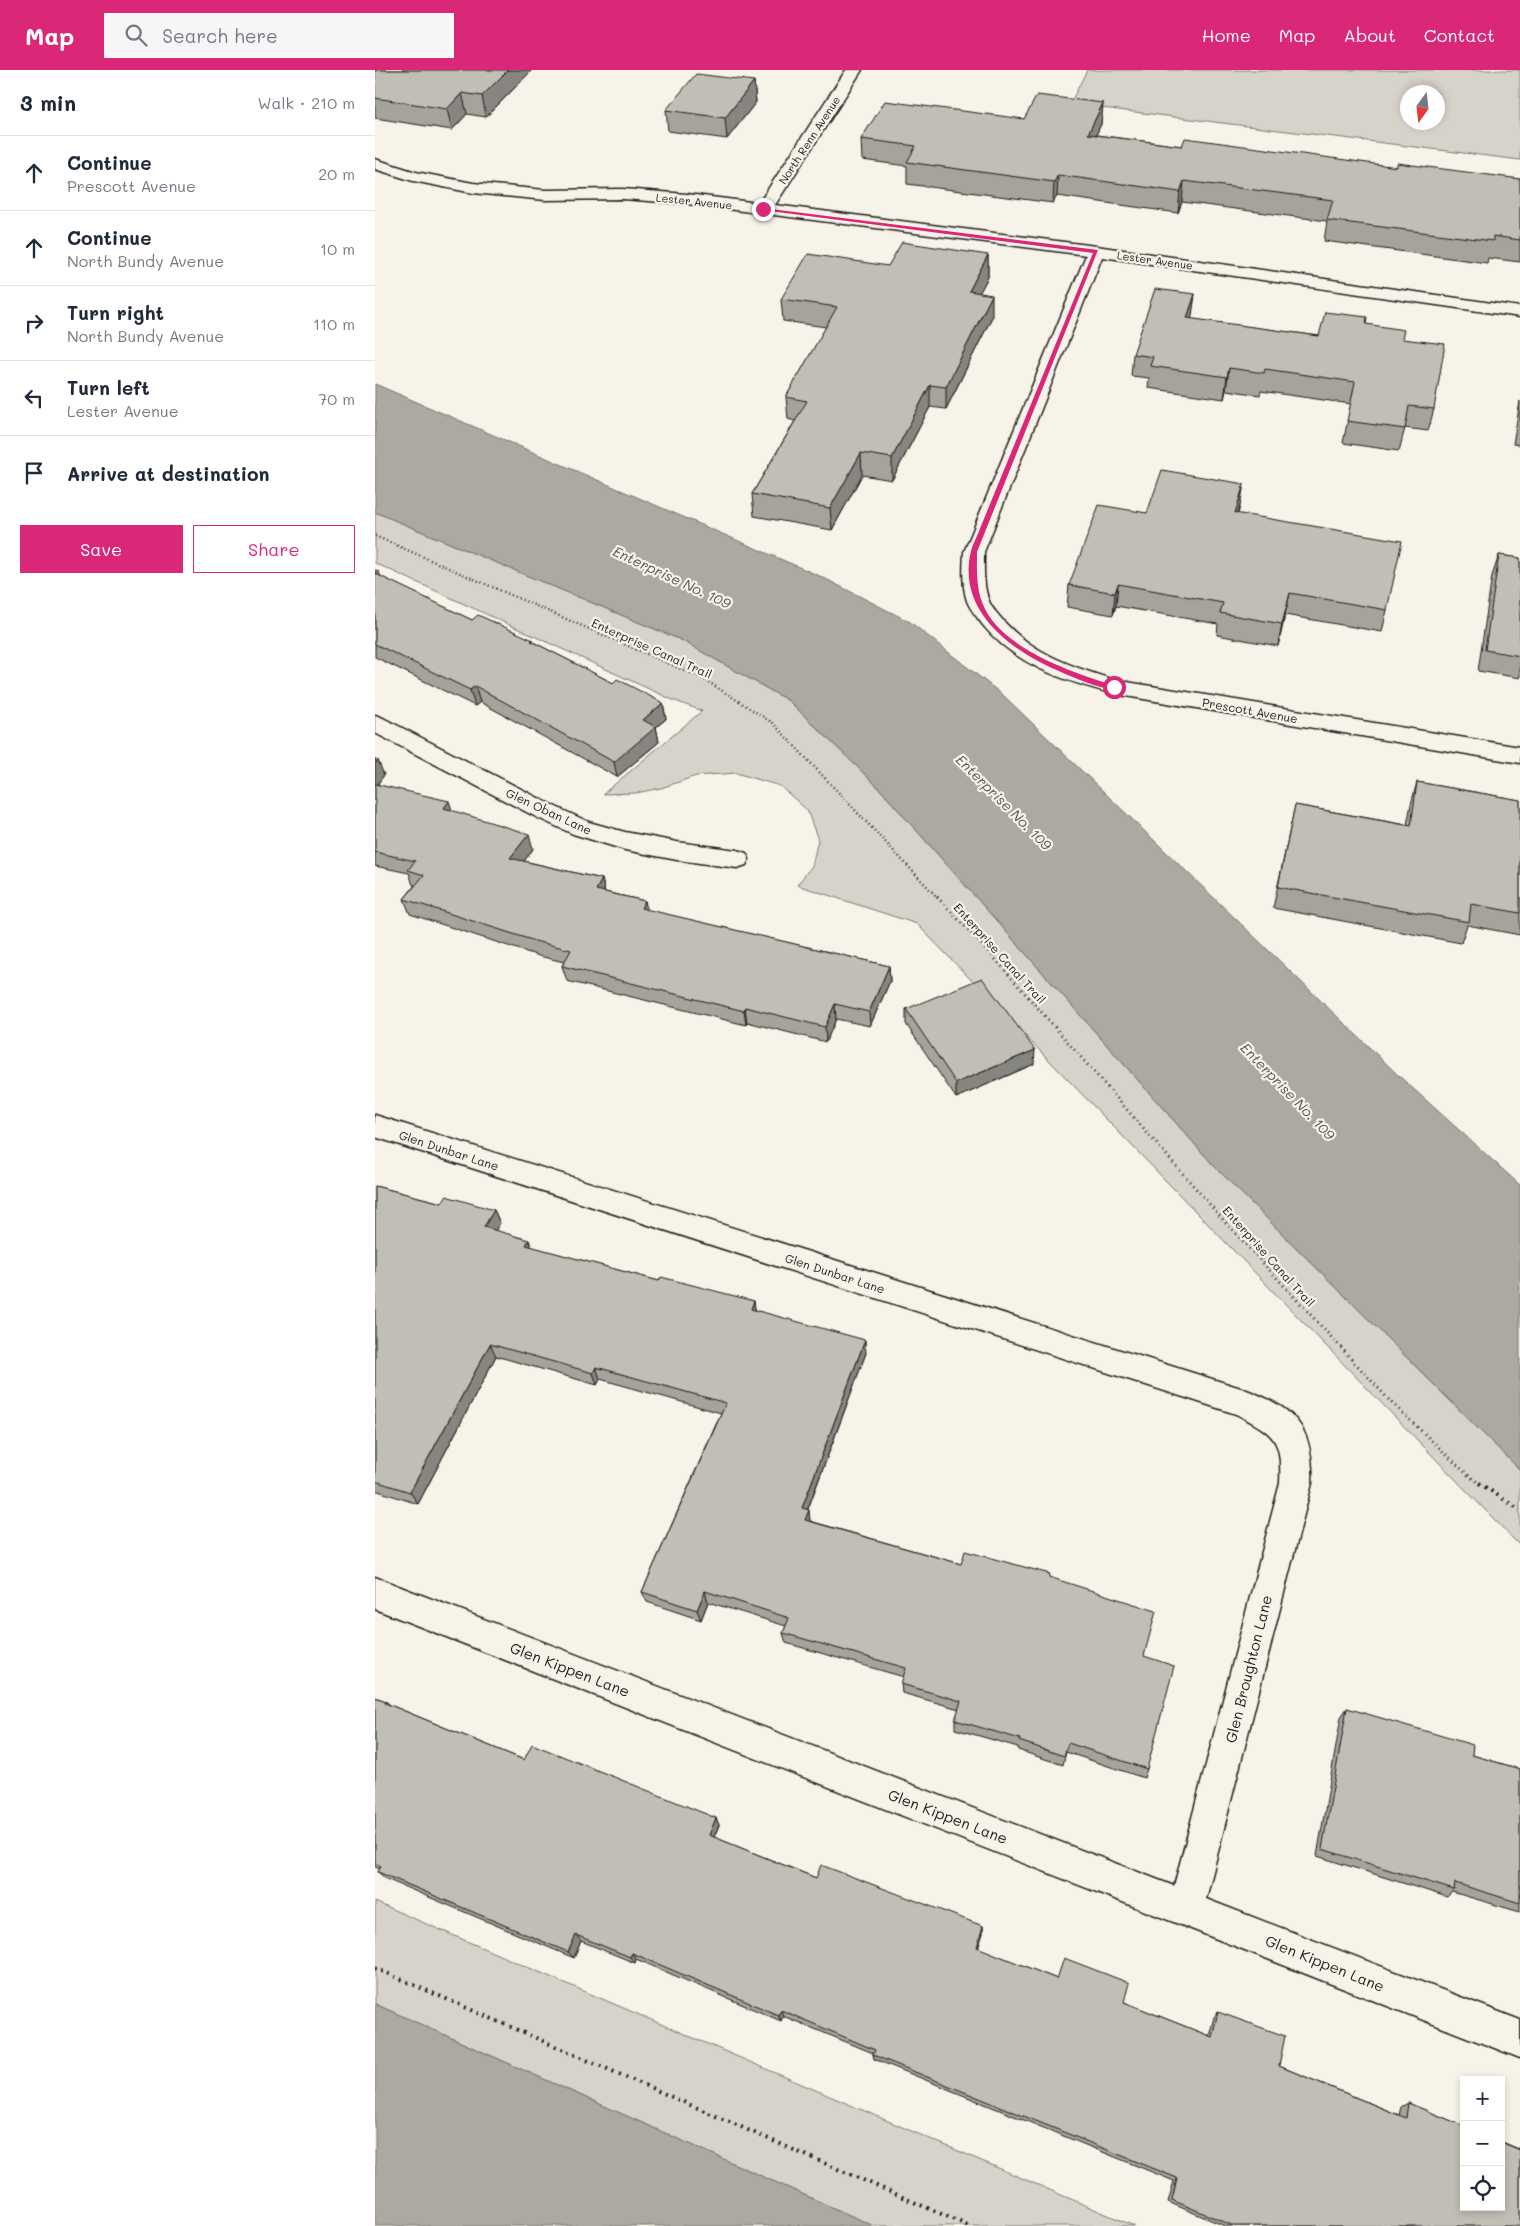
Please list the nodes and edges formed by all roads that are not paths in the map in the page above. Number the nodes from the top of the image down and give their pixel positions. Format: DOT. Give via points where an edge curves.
graph roads {
  1 [pos="854,70"];
  2 [pos="375,164"];
  3 [pos="763,209"];
  4 [pos="1096,251"];
  5 [pos="1520,312"];
  6 [pos="375,723"];
  7 [pos="1520,756"];
  8 [pos="737,859"];
  9 [pos="375,1126"];
  10 [pos="1288,1431"];
  11 [pos="375,1593"];
  12 [pos="1186,1908"];
  13 [pos="1520,2039"];
  1 -- 3 [label="street, North Renn Avenue"];
  2 -- 3 [label="street, Lester Avenue" via="413,176 473,188 545,195 623,194"];
  3 -- 4 [label="street, Lester Avenue"];
  4 -- 5 [label="street, Lester Avenue"];
  4 -- 7 [label="street, Prescott Avenue" via="974,552 973,577 979,603 994,626 1015,645 1042,661 1114,687"];
  6 -- 8 [label="street, Glen Oban Lane" via="581,828 660,848"];
  9 -- 10 [label="street, Glen Dunbar Lane" via="1244,1403 1273,1417"];
  10 -- 12 [label="street, Glen Broughton Lane" via="1295,1444 1296,1483"];
  11 -- 12 [label="street, Glen Kippen Lane"];
  12 -- 13 [label="street, Glen Kippen Lane"];
}
